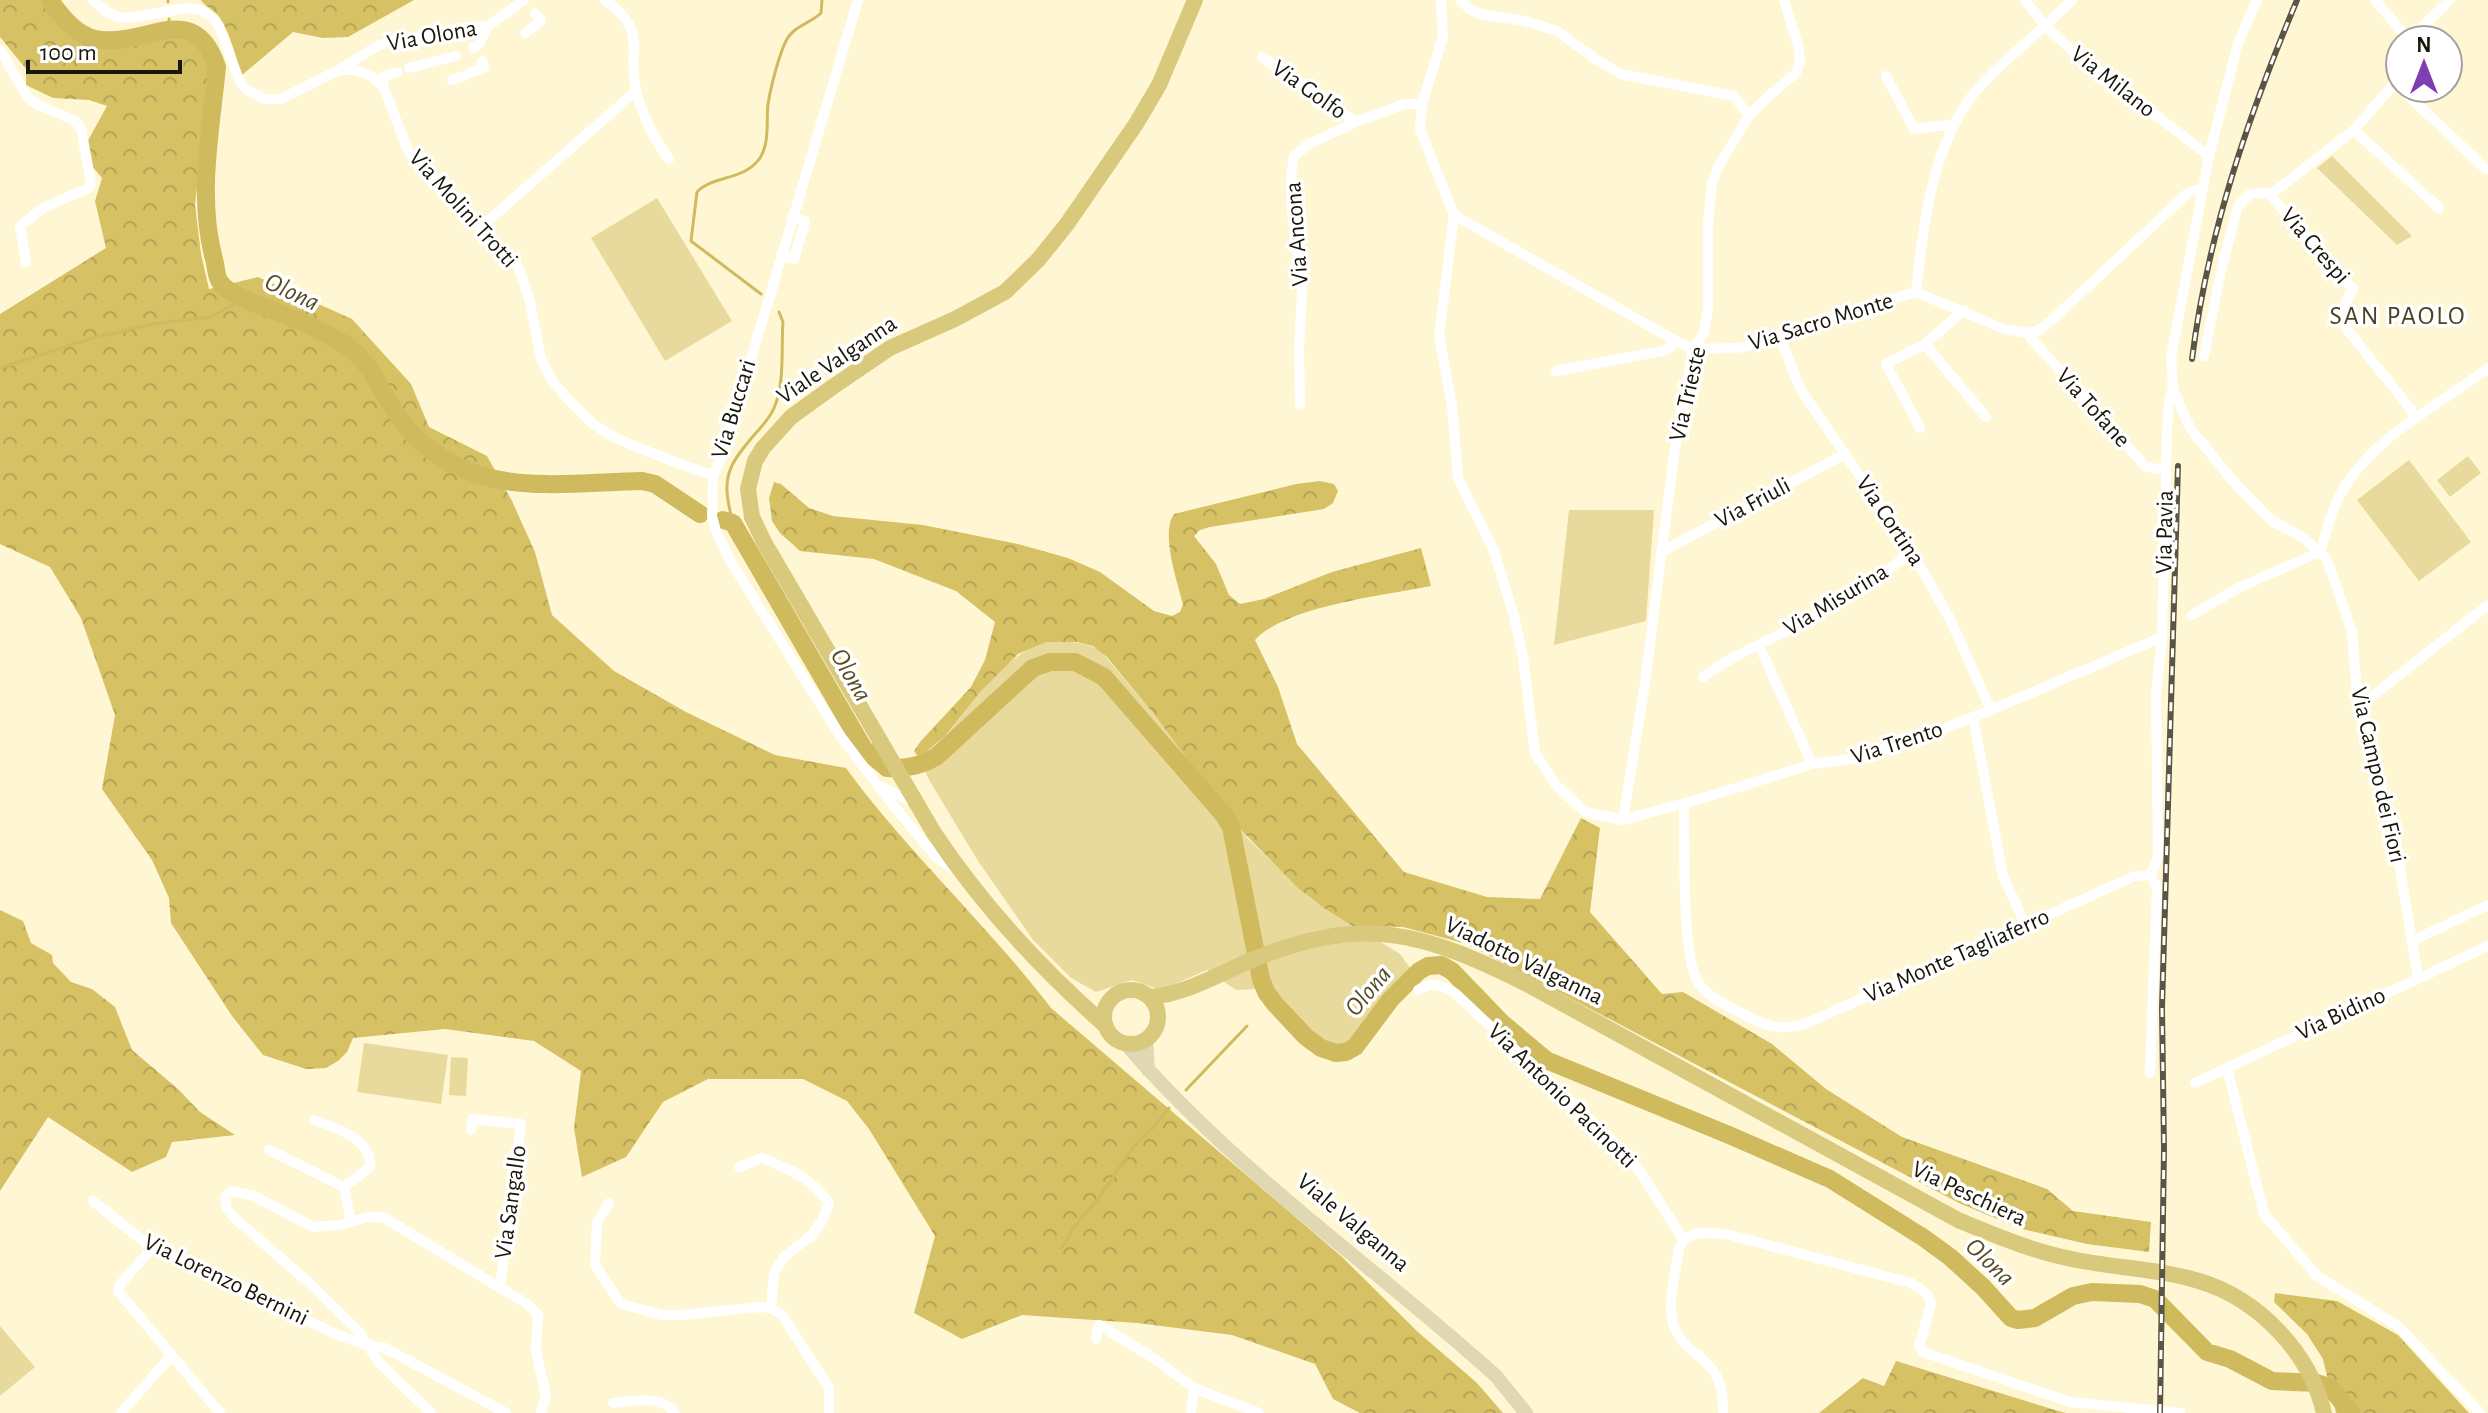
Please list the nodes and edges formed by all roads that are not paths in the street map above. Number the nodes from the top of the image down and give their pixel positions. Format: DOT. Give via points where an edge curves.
graph roads {
  1 [pos="93,0"];
  2 [pos="605,0"];
  3 [pos="858,0"];
  4 [pos="1195,0"];
  5 [pos="1441,0"];
  6 [pos="1460,0"];
  7 [pos="1784,0"];
  8 [pos="2025,0"];
  9 [pos="2072,0"];
  10 [pos="2257,0"];
  11 [pos="2375,0"];
  12 [pos="2450,0"];
  13 [pos="529,5"];
  14 [pos="2395,24"];
  15 [pos="2425,24"];
  16 [pos="488,26"];
  17 [pos="2046,27"];
  18 [pos="525,33"];
  19 [pos="475,49"];
  20 [pos="0,50"];
  21 [pos="456,56"];
  22 [pos="1262,57"];
  23 [pos="486,64"];
  24 [pos="409,68"];
  25 [pos="339,70"];
  26 [pos="398,72"];
  27 [pos="1886,76"];
  28 [pos="452,80"];
  29 [pos="383,86"];
  30 [pos="636,91"];
  31 [pos="2384,95"];
  32 [pos="1422,104"];
  33 [pos="2421,104"];
  34 [pos="1749,116"];
  35 [pos="1356,122"];
  36 [pos="1954,124"];
  37 [pos="2354,130"];
  38 [pos="2209,156"];
  39 [pos="669,159"];
  40 [pos="2486,169"];
  41 [pos="2201,189"];
  42 [pos="2270,195"];
  43 [pos="2439,208"];
  44 [pos="1454,215"];
  45 [pos="480,228"];
  46 [pos="26,262"];
  47 [pos="1916,292"];
  48 [pos="1964,310"];
  49 [pos="2029,333"];
  50 [pos="1780,338"];
  51 [pos="1676,341"];
  52 [pos="1925,344"];
  53 [pos="1693,349"];
  54 [pos="2204,356"];
  55 [pos="2488,368"];
  56 [pos="1556,371"];
  57 [pos="2173,389"];
  58 [pos="1300,404"];
  59 [pos="2416,416"];
  60 [pos="1986,417"];
  61 [pos="1920,428"];
  62 [pos="1845,454"];
  63 [pos="2166,468"];
  64 [pos="713,476"];
  65 [pos="1661,552"];
  66 [pos="2320,552"];
  67 [pos="1914,555"];
  68 [pos="2488,605"];
  69 [pos="2192,615"];
  70 [pos="2162,637"];
  71 [pos="1759,645"];
  72 [pos="1703,677"];
  73 [pos="2358,705"];
  74 [pos="1991,710"];
  75 [pos="1973,717"];
  76 [pos="1812,764"];
  77 [pos="879,786"];
  78 [pos="1684,804"];
  79 [pos="918,806"];
  80 [pos="1623,820"];
  81 [pos="960,873"];
  82 [pos="2151,875"];
  83 [pos="2488,905"];
  84 [pos="2026,926"];
  85 [pos="2412,941"];
  86 [pos="2488,946"];
  87 [pos="2418,978"];
  88 [pos="1418,990"];
  89 [pos="1182,992"];
  90 [pos="1150,997"];
  91 [pos="1078,1000"];
  92 [pos="1109,1002"];
  93 [pos="1159,1015"];
  94 [pos="1106,1026"];
  95 [pos="1614,1032"];
  96 [pos="1146,1040"];
  97 [pos="1125,1043"];
  98 [pos="2227,1068"];
  99 [pos="1148,1070"];
  100 [pos="2150,1073"];
  101 [pos="2195,1083"];
  102 [pos="314,1120"];
  103 [pos="471,1130"];
  104 [pos="269,1150"];
  105 [pos="739,1167"];
  106 [pos="344,1187"];
  107 [pos="93,1201"];
  108 [pos="609,1203"];
  109 [pos="351,1222"];
  110 [pos="1683,1239"];
  111 [pos="152,1248"];
  112 [pos="500,1287"];
  113 [pos="771,1308"];
  114 [pos="1096,1339"];
  115 [pos="367,1345"];
  116 [pos="171,1356"];
  117 [pos="1194,1388"];
  118 [pos="613,1403"];
  119 [pos="121,1413"];
  120 [pos="220,1413"];
  121 [pos="431,1413"];
  122 [pos="506,1413"];
  123 [pos="541,1413"];
  124 [pos="675,1413"];
  125 [pos="829,1413"];
  126 [pos="1191,1413"];
  127 [pos="1259,1413"];
  128 [pos="1526,1413"];
  129 [pos="1723,1413"];
  130 [pos="2180,1413"];
  131 [pos="2324,1413"];
  132 [pos="2480,1413"];
  1 -- 25 [label="street, Via Olona" via="118,17 200,10 219,26 239,80 264,99 281,99"];
  2 -- 30 [label="street" via="624,15 634,34"];
  3 -- 64 [label="street, Via Buccari"];
  4 -- 79 [label="main road, Viale Valganna" via="1159,85 1136,124 1038,260 1005,292 890,348 834,386 791,417 755,461 748,503 757,529"];
  5 -- 32 [label="street" via="1443,36"];
  6 -- 34 [label="street" via="1481,14 1557,31 1621,74 1734,96"];
  7 -- 34 [label="street, Via Trieste" via="1800,61 1796,73"];
  8 -- 17 [label="street, Via Milano"];
  9 -- 17 [label="street"];
  10 -- 38 [label="street, Via Pavia" via="2238,43"];
  11 -- 14 [label="street"];
  12 -- 15 [label="street"];
  13 -- 16 [label="street, Via Olona"];
  13 -- 18 [label="street, Via Olona" via="541,21"];
  16 -- 19 [label="street"];
  16 -- 25 [label="street, Via Olona" via="379,45"];
  17 -- 36 [label="street" via="1981,85"];
  17 -- 38 [label="street, Via Milano"];
  20 -- 46 [label="street" via="28,98 81,128 91,183 20,226"];
  21 -- 24 [label="street"];
  22 -- 35 [label="street, Via Golfo"];
  23 -- 28 [label="street"];
  25 -- 29 [label="street" via="370,75"];
  26 -- 29 [label="street" via="384,76"];
  27 -- 36 [label="street" via="1914,129"];
  29 -- 45 [label="street, Via Molini Trotti" via="409,153"];
  30 -- 39 [label="street" via="654,138"];
  30 -- 45 [label="street"];
  31 -- 37 [label="street, Via Crespi"];
  32 -- 35 [label="street, Via Ancona" via="1404,104"];
  32 -- 44 [label="street" via="1420,129"];
  33 -- 40 [label="street"];
  34 -- 53 [label="street, Via Trieste" via="1712,183 1708,308 1704,333"];
  35 -- 58 [label="street, Via Ancona" via="1309,144 1294,156 1292,165 1302,292"];
  36 -- 47 [label="street" via="1928,201"];
  37 -- 42 [label="street, Via Crespi"];
  37 -- 43 [label="street"];
  38 -- 41 [label="street, Via Pavia"];
  41 -- 49 [label="street" via="2189,192 2053,319"];
  41 -- 57 [label="street, Via Pavia" via="2171,357"];
  42 -- 54 [label="street, Via Crespi" via="2250,194 2238,206"];
  42 -- 59 [label="street, Via Crespi" via="2353,289 2342,312 2346,328"];
  44 -- 51 [label="street, Via Sacro Monte"];
  44 -- 80 [label="street" via="1439,336 1458,478 1494,551 1514,616 1535,753 1556,785 1585,812"];
  45 -- 64 [label="street, Via Molini Trotti" via="519,268 541,359 569,400 612,436"];
  47 -- 48 [label="street, Via Sacro Monte"];
  47 -- 50 [label="street, Via Sacro Monte"];
  48 -- 49 [label="street, Via Sacro Monte" via="2004,329"];
  48 -- 52 [label="street"];
  49 -- 63 [label="street, Via Tofane" via="2145,466"];
  50 -- 53 [label="street, Via Sacro Monte" via="1738,348"];
  50 -- 62 [label="street, Via Cortina" via="1801,390"];
  51 -- 53 [label="street, Via Sacro Monte"];
  51 -- 56 [label="street" via="1662,351"];
  52 -- 60 [label="street"];
  52 -- 61 [label="street" via="1886,364"];
  53 -- 65 [label="street, Via Trieste"];
  55 -- 59 [label="street"];
  57 -- 63 [label="street, Via Pavia"];
  57 -- 66 [label="street, Via Campo dei Fiori" via="2190,428 2231,479 2271,520"];
  59 -- 66 [label="street" via="2366,460 2341,492"];
  62 -- 65 [label="street, Via Friuli"];
  62 -- 67 [label="street, Via Cortina"];
  63 -- 70 [label="street, Via Pavia"];
  64 -- 77 [label="street, Via Buccari" via="712,516 731,562 839,734"];
  65 -- 80 [label="street, Via Trieste"];
  66 -- 69 [label="street"];
  66 -- 73 [label="street, Via Campo dei Fiori" via="2352,632"];
  67 -- 71 [label="street, Via Misurina"];
  67 -- 74 [label="street, Via Cortina"];
  68 -- 73 [label="street"];
  70 -- 74 [label="street, Via Trento"];
  70 -- 82 [label="street, Via Pavia" via="2156,695 2158,856"];
  71 -- 72 [label="street, Via Misurina"];
  71 -- 76 [label="street, Via Misurina"];
  73 -- 85 [label="street, Via Campo dei Fiori" via="2393,827"];
  74 -- 75 [label="street, Via Trento"];
  75 -- 76 [label="street, Via Trento" via="1858,758"];
  75 -- 84 [label="street" via="2003,876"];
  76 -- 78 [label="street, Via Trento"];
  77 -- 79 [label="street, Via Buccari"];
  77 -- 81 [label="street, Via Buccari" via="937,858"];
  78 -- 80 [label="street, Via Trento"];
  78 -- 84 [label="street, Via Monte Tagliaferro" via="1691,968 1709,995 1762,1024 1784,1028 1807,1023"];
  79 -- 81 [label="main road, Viale Valganna"];
  81 -- 91 [label="main road, Viale Valganna"];
  82 -- 84 [label="street, Via Monte Tagliaferro" via="2135,876"];
  82 -- 100 [label="street, Via Pavia" via="2157,889"];
  83 -- 85 [label="street"];
  85 -- 87 [label="street, Via Campo dei Fiori"];
  86 -- 87 [label="street, Via Bidino"];
  87 -- 98 [label="street, Via Bidino"];
  88 -- 110 [label="street, Via Antonio Pacinotti" via="1433,984 1455,993 1573,1102 1641,1173"];
  89 -- 90 [label="main road"];
  89 -- 93 [label="main road"];
  89 -- 95 [label="main road, Viadotto Valganna" via="1302,942 1348,933 1393,934 1468,956"];
  90 -- 92 [label="main road" via="1128,990"];
  90 -- 93 [label="main road"];
  91 -- 92 [label="main road"];
  91 -- 94 [label="main road, Viale Valganna"];
  92 -- 94 [label="main road"];
  93 -- 96 [label="main road"];
  94 -- 97 [label="main road"];
  95 -- 131 [label="main road, Via Peschiera" via="1958,1220 2064,1258 2188,1278 2227,1292 2290,1344"];
  96 -- 97 [label="main road"];
  96 -- 99 [label="main road"];
  97 -- 99 [label="main road, Viale Valganna"];
  98 -- 101 [label="street, Via Bidino"];
  98 -- 132 [label="street" via="2264,1214 2317,1276 2398,1326"];
  99 -- 128 [label="main road, Viale Valganna" via="1280,1193 1484,1366"];
  102 -- 106 [label="street" via="365,1144 370,1155 370,1167"];
  103 -- 112 [label="street, Via Sangallo" via="473,1119 521,1124"];
  104 -- 106 [label="street"];
  105 -- 113 [label="street" via="762,1158 796,1172 829,1203 812,1235 784,1257 774,1273"];
  106 -- 109 [label="street"];
  107 -- 111 [label="street, Via Lorenzo Bernini"];
  108 -- 113 [label="street" via="597,1223 595,1265 621,1304 662,1315"];
  109 -- 112 [label="street" via="383,1217"];
  109 -- 115 [label="street" via="313,1227 254,1196 231,1191 225,1197 237,1220 307,1281"];
  110 -- 129 [label="street" via="1673,1325 1680,1339 1716,1372"];
  110 -- 130 [label="street" via="1705,1232 1730,1235 1911,1283 1930,1298 1919,1346 1923,1352 2070,1402"];
  111 -- 115 [label="street, Via Lorenzo Bernini"];
  111 -- 116 [label="street" via="118,1291"];
  112 -- 123 [label="street, Via Sangallo" via="538,1315 536,1351 546,1395"];
  113 -- 125 [label="street" via="782,1315 829,1388"];
  114 -- 117 [label="street" via="1099,1325"];
  115 -- 121 [label="street"];
  115 -- 122 [label="street" via="385,1348"];
  116 -- 119 [label="street"];
  116 -- 120 [label="street"];
  117 -- 126 [label="street"];
  117 -- 127 [label="street"];
  118 -- 124 [label="street" via="656,1401 670,1405"];
}
